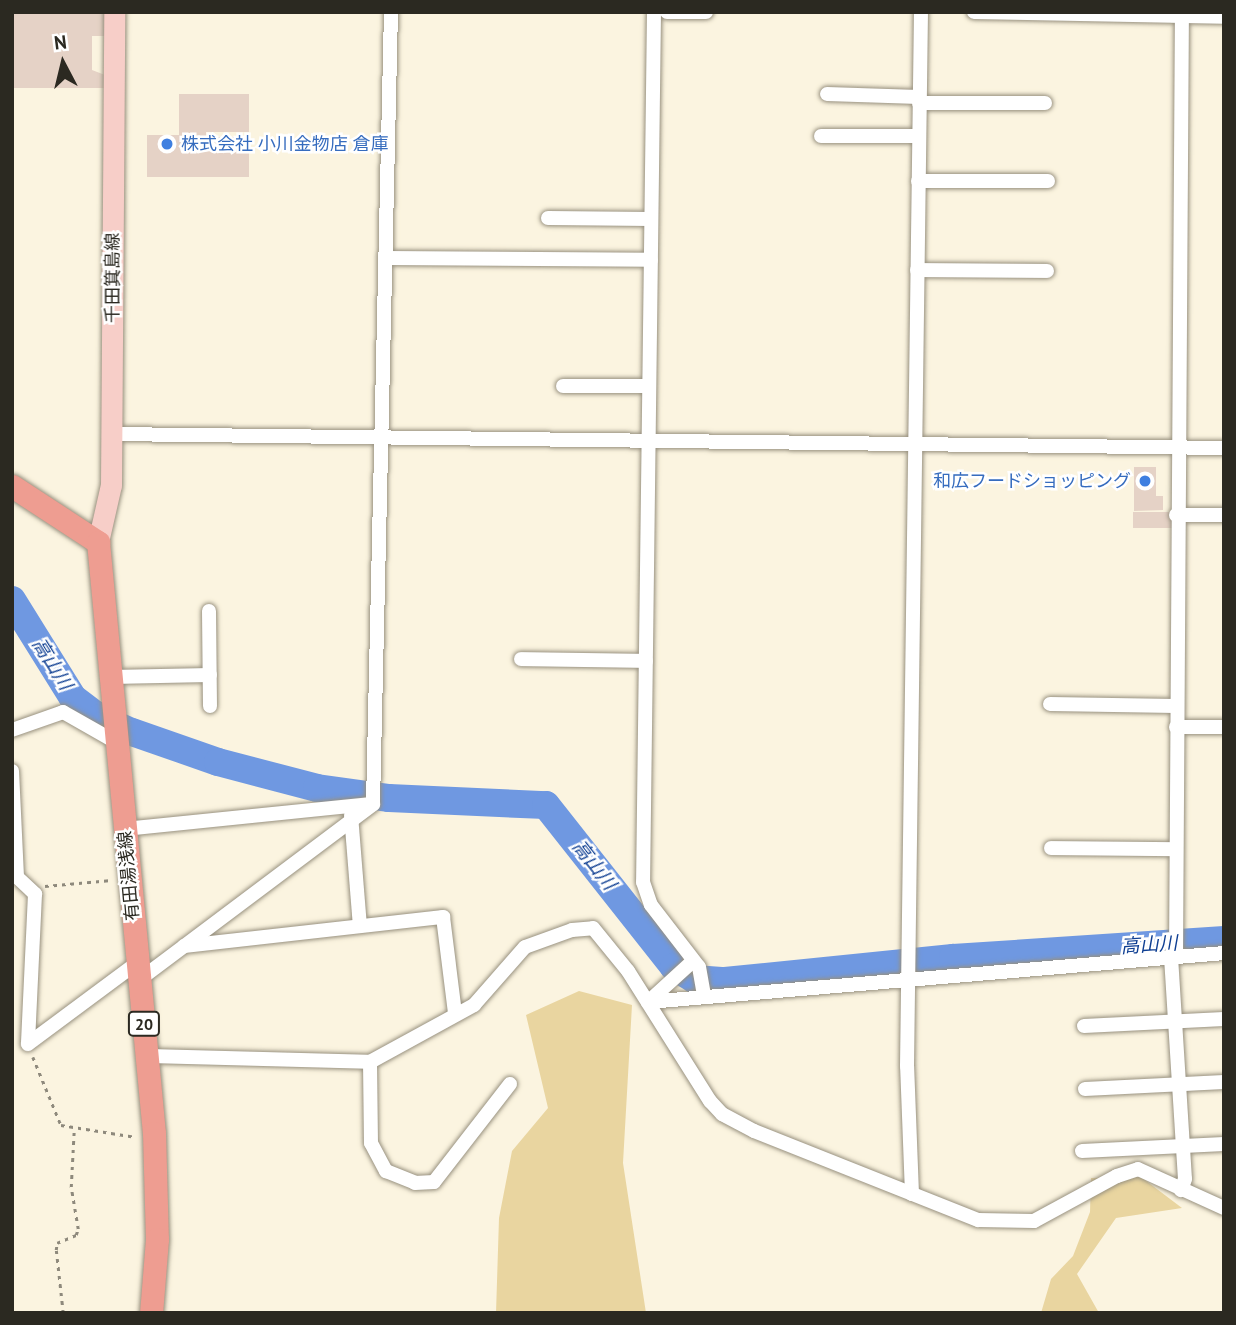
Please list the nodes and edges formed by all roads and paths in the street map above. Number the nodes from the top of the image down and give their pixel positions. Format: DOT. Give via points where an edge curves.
graph roads {
  1 [pos="114,12"];
  2 [pos="391,12"];
  3 [pos="654,12"];
  4 [pos="667,12"];
  5 [pos="706,12"];
  6 [pos="921,12"];
  7 [pos="974,12"];
  8 [pos="1182,15"];
  9 [pos="1224,17"];
  10 [pos="827,94"];
  11 [pos="919,100"];
  12 [pos="1045,103"];
  13 [pos="821,136"];
  14 [pos="919,136"];
  15 [pos="918,181"];
  16 [pos="1048,181"];
  17 [pos="548,218"];
  18 [pos="651,219"];
  19 [pos="386,258"];
  20 [pos="651,260"];
  21 [pos="917,270"];
  22 [pos="1047,271"];
  23 [pos="563,386"];
  24 [pos="649,386"];
  25 [pos="112,434"];
  26 [pos="383,438"];
  27 [pos="649,442"];
  28 [pos="914,444"];
  29 [pos="1176,447"];
  30 [pos="1224,448"];
  31 [pos="12,486"];
  32 [pos="1176,515"];
  33 [pos="1224,515"];
  34 [pos="98,542"];
  35 [pos="209,611"];
  36 [pos="521,659"];
  37 [pos="646,661"];
  38 [pos="210,675"];
  39 [pos="111,677"];
  40 [pos="1050,704"];
  41 [pos="210,706"];
  42 [pos="1176,706"];
  43 [pos="1176,727"];
  44 [pos="1224,727"];
  45 [pos="12,730"];
  46 [pos="116,739"];
  47 [pos="12,771"];
  48 [pos="351,813"];
  49 [pos="124,829"];
  50 [pos="1051,848"];
  51 [pos="1174,849"];
  52 [pos="129,879"];
  53 [pos="31,886"];
  54 [pos="360,926"];
  55 [pos="183,946"];
  56 [pos="1224,953"];
  57 [pos="1174,957"];
  58 [pos="693,961"];
  59 [pos="138,971"];
  60 [pos="908,978"];
  61 [pos="704,994"];
  62 [pos="648,1002"];
  63 [pos="455,1014"];
  64 [pos="1224,1018"];
  65 [pos="1176,1021"];
  66 [pos="1084,1026"];
  67 [pos="28,1044"];
  68 [pos="147,1056"];
  69 [pos="370,1062"];
  70 [pos="1224,1082"];
  71 [pos="510,1084"];
  72 [pos="1179,1084"];
  73 [pos="1085,1089"];
  74 [pos="74,1130"];
  75 [pos="154,1141"];
  76 [pos="1224,1144"];
  77 [pos="1183,1146"];
  78 [pos="1082,1151"];
  79 [pos="1181,1190"];
  80 [pos="912,1194"];
  81 [pos="1224,1208"];
  82 [pos="63,1313"];
  83 [pos="151,1313"];
  1 -- 25 [label="main road, 千田箕島線"];
  2 -- 19 [label="street"];
  3 -- 18 [label="street"];
  4 -- 5 [label="street"];
  6 -- 11 [label="street"];
  7 -- 8 [label="street"];
  8 -- 9 [label="street"];
  8 -- 29 [label="street"];
  10 -- 11 [label="street"];
  11 -- 12 [label="street"];
  11 -- 14 [label="street"];
  13 -- 14 [label="street"];
  14 -- 15 [label="street"];
  15 -- 16 [label="street"];
  15 -- 21 [label="street"];
  17 -- 18 [label="street"];
  18 -- 20 [label="street"];
  19 -- 20 [label="street"];
  19 -- 26 [label="street"];
  20 -- 24 [label="street"];
  21 -- 22 [label="street"];
  21 -- 28 [label="street"];
  23 -- 24 [label="street"];
  24 -- 27 [label="street"];
  25 -- 26 [label="street"];
  25 -- 34 [label="main road, 千田箕島線" via="110,501"];
  26 -- 27 [label="street"];
  26 -- 48 [label="street" via="373,804"];
  27 -- 28 [label="street"];
  27 -- 37 [label="street"];
  28 -- 29 [label="street"];
  28 -- 60 [label="street"];
  29 -- 30 [label="street"];
  29 -- 32 [label="street"];
  31 -- 34 [label="main road"];
  32 -- 33 [label="street"];
  32 -- 42 [label="street"];
  34 -- 39 [label="main road, 有田湯浅線 / 20"];
  35 -- 38 [label="street"];
  36 -- 37 [label="street"];
  37 -- 58 [label="street" via="644,894"];
  38 -- 39 [label="street"];
  38 -- 41 [label="street"];
  39 -- 46 [label="main road, 有田湯浅線 / 20"];
  40 -- 42 [label="street"];
  42 -- 43 [label="street"];
  43 -- 44 [label="street"];
  43 -- 51 [label="street"];
  45 -- 46 [label="street" via="62,712"];
  46 -- 49 [label="main road, 有田湯浅線 / 20"];
  47 -- 53 [label="street" via="18,877"];
  48 -- 49 [label="street"];
  48 -- 54 [label="street"];
  48 -- 55 [label="street"];
  49 -- 52 [label="main road, 有田湯浅線 / 20"];
  50 -- 51 [label="street"];
  51 -- 57 [label="street"];
  52 -- 53 [label="path"];
  52 -- 59 [label="main road, 有田湯浅線 / 20"];
  53 -- 67 [label="street" via="35,894"];
  54 -- 55 [label="street"];
  54 -- 63 [label="street" via="443,917"];
  55 -- 59 [label="street"];
  56 -- 57 [label="street"];
  57 -- 60 [label="street"];
  57 -- 65 [label="street"];
  58 -- 61 [label="street" via="701,972"];
  58 -- 62 [label="street"];
  59 -- 67 [label="street"];
  59 -- 68 [label="main road, 有田湯浅線 / 20"];
  60 -- 61 [label="street"];
  60 -- 80 [label="street"];
  61 -- 62 [label="street"];
  62 -- 63 [label="street" via="599,933 584,928 525,947 474,1005"];
  62 -- 80 [label="street" via="698,1085 722,1114"];
  63 -- 69 [label="street"];
  64 -- 65 [label="street"];
  65 -- 66 [label="street"];
  65 -- 72 [label="street"];
  67 -- 74 [label="path" via="56,1118"];
  68 -- 69 [label="street"];
  68 -- 75 [label="main road, 有田湯浅線 / 20"];
  69 -- 71 [label="street" via="371,1143 386,1171 415,1182 434,1182"];
  70 -- 72 [label="street"];
  72 -- 73 [label="street"];
  72 -- 77 [label="street"];
  74 -- 75 [label="path"];
  74 -- 82 [label="path" via="71,1187 78,1229 76,1235 57,1243 55,1250"];
  75 -- 83 [label="main road, 有田湯浅線 / 20" via="157,1238"];
  76 -- 77 [label="street"];
  77 -- 78 [label="street"];
  77 -- 79 [label="street"];
  79 -- 80 [label="street" via="1148,1172 1128,1170 1048,1216 1020,1224 978,1220"];
  79 -- 81 [label="street"];
}
